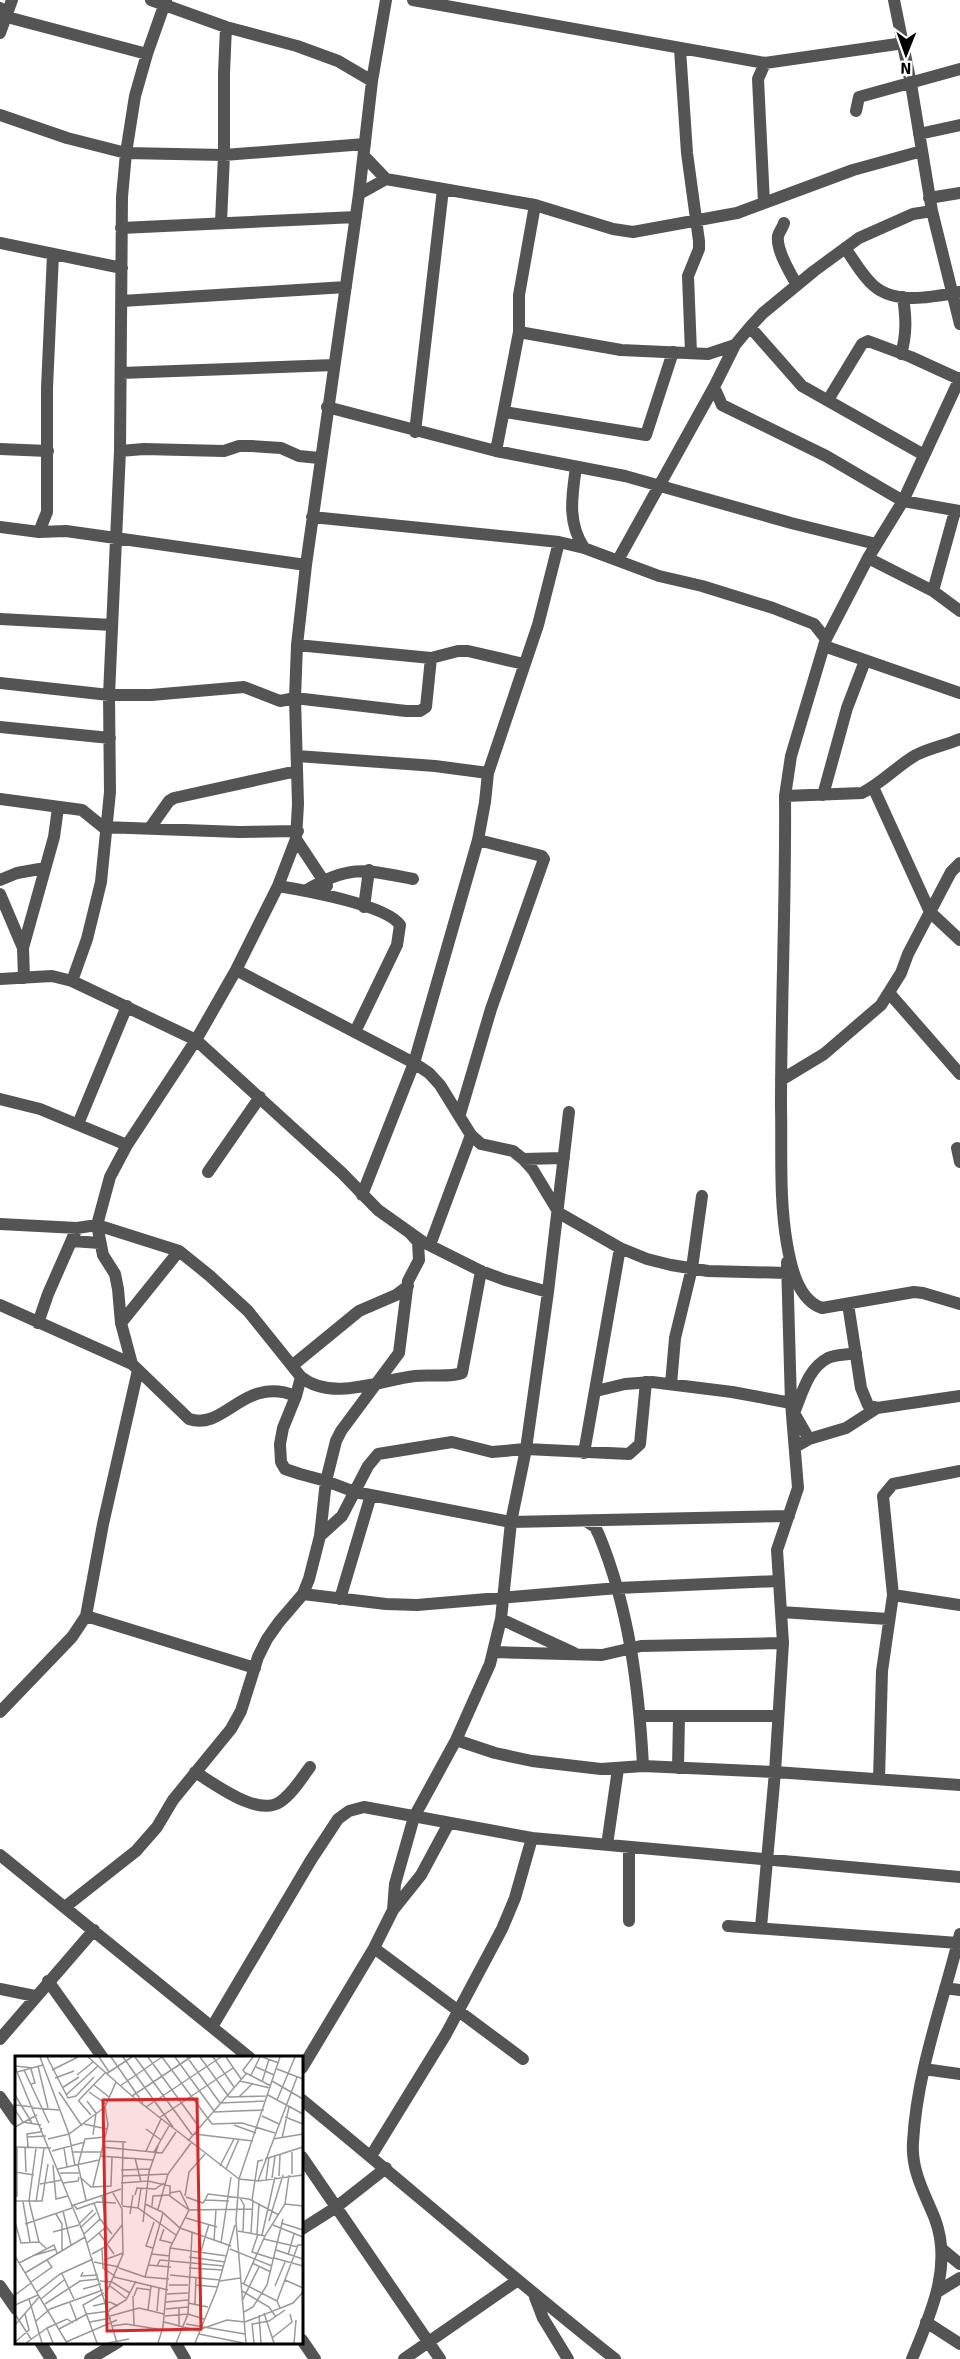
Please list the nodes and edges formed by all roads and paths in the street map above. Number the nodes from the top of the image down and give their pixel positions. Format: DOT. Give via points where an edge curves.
graph roads {
  1 [pos="12,0"];
  2 [pos="151,0"];
  3 [pos="386,0"];
  4 [pos="413,0"];
  5 [pos="894,0"];
  6 [pos="165,2"];
  7 [pos="4,12"];
  8 [pos="226,27"];
  9 [pos="0,33"];
  10 [pos="904,43"];
  11 [pos="680,49"];
  12 [pos="147,54"];
  13 [pos="765,63"];
  14 [pos="960,69"];
  15 [pos="372,81"];
  16 [pos="911,84"];
  17 [pos="856,111"];
  18 [pos="0,115"];
  19 [pos="960,125"];
  20 [pos="919,134"];
  21 [pos="365,150"];
  22 [pos="922,151"];
  23 [pos="126,153"];
  24 [pos="224,155"];
  25 [pos="386,178"];
  26 [pos="443,189"];
  27 [pos="960,193"];
  28 [pos="359,194"];
  29 [pos="929,198"];
  30 [pos="764,203"];
  31 [pos="534,205"];
  32 [pos="932,211"];
  33 [pos="356,217"];
  34 [pos="695,220"];
  35 [pos="220,222"];
  36 [pos="784,223"];
  37 [pos="122,228"];
  38 [pos="0,243"];
  39 [pos="845,248"];
  40 [pos="53,254"];
  41 [pos="122,268"];
  42 [pos="796,285"];
  43 [pos="346,287"];
  44 [pos="956,292"];
  45 [pos="903,297"];
  46 [pos="122,301"];
  47 [pos="960,324"];
  48 [pos="750,327"];
  49 [pos="519,332"];
  50 [pos="735,345"];
  51 [pos="673,352"];
  52 [pos="691,353"];
  53 [pos="708,354"];
  54 [pos="901,354"];
  55 [pos="334,365"];
  56 [pos="121,373"];
  57 [pos="960,379"];
  58 [pos="716,382"];
  59 [pos="828,400"];
  60 [pos="327,407"];
  61 [pos="505,411"];
  62 [pos="415,432"];
  63 [pos="0,449"];
  64 [pos="48,451"];
  65 [pos="496,451"];
  66 [pos="120,452"];
  67 [pos="924,455"];
  68 [pos="319,458"];
  69 [pos="576,467"];
  70 [pos="660,486"];
  71 [pos="903,501"];
  72 [pos="957,511"];
  73 [pos="47,512"];
  74 [pos="312,517"];
  75 [pos="0,527"];
  76 [pos="66,531"];
  77 [pos="39,532"];
  78 [pos="116,538"];
  79 [pos="559,542"];
  80 [pos="876,544"];
  81 [pos="584,548"];
  82 [pos="868,558"];
  83 [pos="618,560"];
  84 [pos="306,564"];
  85 [pos="933,591"];
  86 [pos="960,610"];
  87 [pos="0,619"];
  88 [pos="112,625"];
  89 [pos="825,642"];
  90 [pos="297,645"];
  91 [pos="431,658"];
  92 [pos="865,661"];
  93 [pos="524,664"];
  94 [pos="0,683"];
  95 [pos="960,693"];
  96 [pos="109,695"];
  97 [pos="296,698"];
  98 [pos="0,727"];
  99 [pos="110,738"];
  100 [pos="960,739"];
  101 [pos="297,756"];
  102 [pos="297,771"];
  103 [pos="488,773"];
  104 [pos="873,788"];
  105 [pos="823,795"];
  106 [pos="785,796"];
  107 [pos="0,799"];
  108 [pos="58,808"];
  109 [pos="107,827"];
  110 [pos="150,828"];
  111 [pos="297,835"];
  112 [pos="478,840"];
  113 [pos="960,863"];
  114 [pos="45,868"];
  115 [pos="369,870"];
  116 [pos="413,879"];
  117 [pos="0,880"];
  118 [pos="322,881"];
  119 [pos="278,886"];
  120 [pos="307,890"];
  121 [pos="0,894"];
  122 [pos="336,899"];
  123 [pos="364,907"];
  124 [pos="930,912"];
  125 [pos="960,940"];
  126 [pos="23,948"];
  127 [pos="236,970"];
  128 [pos="24,978"];
  129 [pos="0,979"];
  130 [pos="72,981"];
  131 [pos="890,993"];
  132 [pos="127,1006"];
  133 [pos="355,1032"];
  134 [pos="196,1041"];
  135 [pos="414,1063"];
  136 [pos="958,1067"];
  137 [pos="781,1080"];
  138 [pos="260,1097"];
  139 [pos="0,1099"];
  140 [pos="569,1112"];
  141 [pos="460,1114"];
  142 [pos="78,1124"];
  143 [pos="471,1135"];
  144 [pos="127,1145"];
  145 [pos="957,1148"];
  146 [pos="564,1158"];
  147 [pos="523,1159"];
  148 [pos="960,1162"];
  149 [pos="208,1172"];
  150 [pos="363,1196"];
  151 [pos="702,1197"];
  152 [pos="559,1213"];
  153 [pos="0,1224"];
  154 [pos="98,1225"];
  155 [pos="77,1228"];
  156 [pos="410,1233"];
  157 [pos="72,1241"];
  158 [pos="100,1243"];
  159 [pos="786,1243"];
  160 [pos="430,1245"];
  161 [pos="620,1248"];
  162 [pos="178,1251"];
  163 [pos="692,1268"];
  164 [pos="481,1271"];
  165 [pos="787,1273"];
  166 [pos="408,1286"];
  167 [pos="548,1292"];
  168 [pos="848,1304"];
  169 [pos="960,1304"];
  170 [pos="0,1305"];
  171 [pos="38,1323"];
  172 [pos="121,1323"];
  173 [pos="856,1353"];
  174 [pos="293,1365"];
  175 [pos="135,1367"];
  176 [pos="301,1377"];
  177 [pos="646,1382"];
  178 [pos="378,1383"];
  179 [pos="671,1384"];
  180 [pos="596,1391"];
  181 [pos="296,1396"];
  182 [pos="960,1396"];
  183 [pos="877,1408"];
  184 [pos="792,1411"];
  185 [pos="810,1438"];
  186 [pos="795,1447"];
  187 [pos="526,1449"];
  188 [pos="584,1453"];
  189 [pos="960,1471"];
  190 [pos="326,1480"];
  191 [pos="355,1492"];
  192 [pos="371,1495"];
  193 [pos="789,1516"];
  194 [pos="586,1521"];
  195 [pos="511,1522"];
  196 [pos="320,1536"];
  197 [pos="778,1581"];
  198 [pos="618,1588"];
  199 [pos="303,1594"];
  200 [pos="892,1595"];
  201 [pos="503,1598"];
  202 [pos="340,1599"];
  203 [pos="960,1605"];
  204 [pos="781,1612"];
  205 [pos="86,1616"];
  206 [pos="501,1619"];
  207 [pos="888,1619"];
  208 [pos="783,1643"];
  209 [pos="630,1649"];
  210 [pos="493,1652"];
  211 [pos="578,1654"];
  212 [pos="255,1668"];
  213 [pos="0,1712"];
  214 [pos="640,1716"];
  215 [pos="778,1716"];
  216 [pos="679,1717"];
  217 [pos="456,1740"];
  218 [pos="310,1767"];
  219 [pos="643,1767"];
  220 [pos="618,1768"];
  221 [pos="678,1768"];
  222 [pos="195,1772"];
  223 [pos="775,1772"];
  224 [pos="879,1779"];
  225 [pos="960,1785"];
  226 [pos="414,1817"];
  227 [pos="450,1824"];
  228 [pos="532,1839"];
  229 [pos="607,1845"];
  230 [pos="629,1847"];
  231 [pos="0,1855"];
  232 [pos="766,1859"];
  233 [pos="960,1877"];
  234 [pos="65,1907"];
  235 [pos="393,1910"];
  236 [pos="629,1921"];
  237 [pos="728,1926"];
  238 [pos="760,1928"];
  239 [pos="94,1930"];
  240 [pos="959,1938"];
  241 [pos="375,1948"];
  242 [pos="48,1981"];
  243 [pos="945,1988"];
  244 [pos="0,1989"];
  245 [pos="960,1990"];
  246 [pos="35,1996"];
  247 [pos="458,2010"];
  248 [pos="212,2027"];
  249 [pos="0,2039"];
  250 [pos="233,2044"];
  251 [pos="102,2056"];
  252 [pos="237,2056"];
  253 [pos="248,2056"];
  254 [pos="523,2059"];
  255 [pos="303,2066"];
  256 [pos="924,2069"];
  257 [pos="960,2074"];
  258 [pos="0,2097"];
  259 [pos="303,2101"];
  260 [pos="15,2119"];
  261 [pos="370,2156"];
  262 [pos="303,2159"];
  263 [pos="386,2168"];
  264 [pos="335,2208"];
  265 [pos="303,2228"];
  266 [pos="943,2250"];
  267 [pos="960,2264"];
  268 [pos="960,2278"];
  269 [pos="518,2280"];
  270 [pos="0,2286"];
  271 [pos="937,2292"];
  272 [pos="534,2295"];
  273 [pos="15,2308"];
  274 [pos="926,2322"];
  275 [pos="303,2341"];
  276 [pos="429,2343"];
  277 [pos="41,2344"];
  278 [pos="116,2344"];
  279 [pos="176,2344"];
  280 [pos="960,2344"];
  281 [pos="51,2359"];
  282 [pos="90,2359"];
  283 [pos="185,2359"];
  284 [pos="315,2359"];
  285 [pos="404,2359"];
  286 [pos="440,2359"];
  287 [pos="568,2359"];
  288 [pos="615,2359"];
  289 [pos="912,2359"];
  1 -- 7 [label="street"];
  2 -- 6 [label="street"];
  3 -- 15 [label="street"];
  4 -- 11 [label="street"];
  5 -- 10 [label="street"];
  6 -- 8 [label="street"];
  6 -- 12 [label="street"];
  7 -- 9 [label="street"];
  7 -- 12 [label="street"];
  8 -- 15 [label="street" via="338,61"];
  8 -- 24 [label="street"];
  10 -- 13 [label="street"];
  10 -- 16 [label="street"];
  11 -- 13 [label="street"];
  11 -- 34 [label="street"];
  12 -- 23 [label="street" via="135,96"];
  13 -- 30 [label="street" via="758,79"];
  14 -- 16 [label="street"];
  15 -- 21 [label="street"];
  16 -- 17 [label="street" via="859,97"];
  16 -- 20 [label="street"];
  18 -- 23 [label="street"];
  19 -- 20 [label="street"];
  20 -- 22 [label="street"];
  21 -- 24 [label="street"];
  21 -- 25 [label="street"];
  21 -- 28 [label="street"];
  22 -- 29 [label="street"];
  22 -- 30 [label="street" via="853,170"];
  23 -- 24 [label="street"];
  23 -- 37 [label="street"];
  24 -- 35 [label="street"];
  25 -- 26 [label="street"];
  25 -- 28 [label="street"];
  26 -- 31 [label="street"];
  26 -- 62 [label="street"];
  27 -- 29 [label="street"];
  28 -- 33 [label="street"];
  29 -- 32 [label="street"];
  30 -- 34 [label="street" via="737,213"];
  31 -- 34 [label="street" via="633,232"];
  31 -- 49 [label="street" via="519,295"];
  32 -- 39 [label="street" via="913,214"];
  32 -- 44 [label="street"];
  33 -- 35 [label="street"];
  33 -- 43 [label="street"];
  34 -- 52 [label="street" via="699,249 688,276"];
  35 -- 37 [label="street"];
  36 -- 42 [label="street" via="778,237 785,265"];
  37 -- 41 [label="street"];
  38 -- 40 [label="street"];
  39 -- 42 [label="street"];
  39 -- 45 [label="street" via="875,287"];
  40 -- 41 [label="street"];
  40 -- 64 [label="street"];
  41 -- 46 [label="street"];
  42 -- 48 [label="street"];
  43 -- 46 [label="street"];
  43 -- 55 [label="street"];
  44 -- 45 [label="street"];
  44 -- 47 [label="street"];
  45 -- 54 [label="street" via="906,322"];
  46 -- 56 [label="street"];
  48 -- 50 [label="street"];
  48 -- 59 [label="street" via="802,386"];
  49 -- 51 [label="street" via="602,348"];
  49 -- 61 [label="street"];
  50 -- 53 [label="street"];
  50 -- 58 [label="street"];
  51 -- 52 [label="street"];
  51 -- 61 [label="street" via="645,435"];
  52 -- 53 [label="street"];
  53 -- 58 [label="street"];
  54 -- 57 [label="street"];
  54 -- 59 [label="street" via="868,341 862,344"];
  55 -- 56 [label="street"];
  55 -- 60 [label="street"];
  56 -- 66 [label="street"];
  57 -- 67 [label="street"];
  58 -- 70 [label="street"];
  58 -- 71 [label="street" via="722,405 856,472"];
  59 -- 67 [label="street"];
  60 -- 62 [label="street"];
  60 -- 68 [label="street"];
  61 -- 65 [label="street"];
  62 -- 65 [label="street"];
  63 -- 64 [label="street"];
  64 -- 73 [label="street"];
  65 -- 69 [label="street"];
  66 -- 68 [label="street" via="225,451 251,446 281,448 298,456"];
  66 -- 78 [label="street"];
  67 -- 71 [label="street"];
  68 -- 74 [label="street"];
  69 -- 70 [label="street"];
  69 -- 81 [label="street" via="573,524 574,534"];
  70 -- 80 [label="street"];
  70 -- 83 [label="street"];
  71 -- 72 [label="street"];
  71 -- 80 [label="street"];
  72 -- 85 [label="street"];
  73 -- 76 [label="street"];
  73 -- 77 [label="street"];
  74 -- 79 [label="street"];
  74 -- 84 [label="street"];
  75 -- 77 [label="street"];
  76 -- 77 [label="street"];
  76 -- 78 [label="street"];
  78 -- 84 [label="street"];
  78 -- 88 [label="street"];
  79 -- 81 [label="street"];
  79 -- 93 [label="street"];
  80 -- 82 [label="street"];
  81 -- 83 [label="street"];
  82 -- 85 [label="street"];
  82 -- 89 [label="street"];
  83 -- 89 [label="street" via="814,624"];
  84 -- 90 [label="street"];
  85 -- 86 [label="street"];
  87 -- 88 [label="street"];
  88 -- 96 [label="street"];
  89 -- 92 [label="street"];
  89 -- 106 [label="street" via="791,756"];
  90 -- 91 [label="street"];
  90 -- 97 [label="street"];
  91 -- 93 [label="street" via="468,651"];
  91 -- 97 [label="street" via="423,710"];
  92 -- 95 [label="street"];
  92 -- 105 [label="street" via="847,708"];
  93 -- 103 [label="street"];
  94 -- 96 [label="street"];
  96 -- 97 [label="street" via="238,687 280,701"];
  96 -- 99 [label="street"];
  97 -- 101 [label="street"];
  98 -- 99 [label="street"];
  99 -- 109 [label="street"];
  100 -- 104 [label="street" via="917,755"];
  101 -- 102 [label="street"];
  101 -- 103 [label="street"];
  102 -- 110 [label="street" via="174,798"];
  102 -- 111 [label="street"];
  103 -- 112 [label="street"];
  104 -- 105 [label="street"];
  104 -- 124 [label="street"];
  105 -- 106 [label="street"];
  106 -- 137 [label="street"];
  107 -- 108 [label="street"];
  108 -- 109 [label="street" via="82,810"];
  108 -- 114 [label="street"];
  109 -- 110 [label="street"];
  109 -- 130 [label="street" via="101,882"];
  110 -- 111 [label="street"];
  111 -- 118 [label="street"];
  111 -- 119 [label="street"];
  112 -- 135 [label="street"];
  112 -- 141 [label="street" via="544,859 491,1009"];
  113 -- 124 [label="street"];
  114 -- 117 [label="street"];
  114 -- 126 [label="street"];
  115 -- 116 [label="street"];
  115 -- 118 [label="street" via="350,871"];
  115 -- 123 [label="street"];
  118 -- 120 [label="street"];
  118 -- 122 [label="street"];
  119 -- 120 [label="street"];
  119 -- 127 [label="street"];
  120 -- 122 [label="street"];
  121 -- 126 [label="street"];
  122 -- 123 [label="street"];
  123 -- 133 [label="street" via="381,910 396,919 400,934"];
  124 -- 125 [label="street"];
  124 -- 131 [label="street"];
  126 -- 128 [label="street"];
  127 -- 133 [label="street"];
  127 -- 134 [label="street"];
  128 -- 129 [label="street"];
  128 -- 130 [label="street" via="52,976"];
  130 -- 132 [label="street"];
  131 -- 136 [label="street"];
  131 -- 137 [label="street" via="824,1054"];
  132 -- 134 [label="street"];
  132 -- 142 [label="street"];
  133 -- 135 [label="street"];
  134 -- 138 [label="street"];
  134 -- 144 [label="street"];
  135 -- 141 [label="street" via="440,1085"];
  135 -- 150 [label="street"];
  137 -- 159 [label="street"];
  138 -- 149 [label="street"];
  138 -- 150 [label="street"];
  139 -- 142 [label="street"];
  140 -- 146 [label="street"];
  141 -- 143 [label="street"];
  142 -- 144 [label="street"];
  143 -- 147 [label="street" via="481,1144 513,1151"];
  143 -- 160 [label="street"];
  144 -- 154 [label="street" via="110,1177"];
  145 -- 148 [label="street"];
  146 -- 147 [label="street"];
  146 -- 152 [label="street"];
  147 -- 152 [label="street"];
  150 -- 156 [label="street"];
  151 -- 163 [label="street"];
  152 -- 161 [label="street"];
  152 -- 167 [label="street"];
  153 -- 155 [label="street"];
  154 -- 155 [label="street"];
  154 -- 158 [label="street"];
  154 -- 162 [label="street"];
  155 -- 157 [label="street"];
  156 -- 160 [label="street"];
  156 -- 166 [label="street" via="418,1242 419,1260"];
  157 -- 158 [label="street"];
  157 -- 171 [label="street"];
  158 -- 172 [label="street" via="117,1281"];
  159 -- 165 [label="street"];
  159 -- 168 [label="street" via="803,1294 811,1304 822,1308"];
  160 -- 164 [label="street"];
  161 -- 163 [label="street" via="646,1259"];
  161 -- 180 [label="street"];
  162 -- 172 [label="street"];
  162 -- 174 [label="street" via="248,1311"];
  163 -- 165 [label="street"];
  163 -- 179 [label="street" via="675,1338"];
  164 -- 167 [label="street"];
  164 -- 178 [label="street" via="462,1373"];
  165 -- 184 [label="street"];
  166 -- 174 [label="street" via="358,1311"];
  166 -- 178 [label="street" via="399,1353"];
  167 -- 187 [label="street"];
  168 -- 169 [label="street" via="914,1292"];
  168 -- 173 [label="street"];
  170 -- 171 [label="street"];
  171 -- 175 [label="street"];
  172 -- 175 [label="street"];
  173 -- 183 [label="street" via="864,1397 868,1405"];
  173 -- 184 [label="street" via="829,1357 818,1365"];
  174 -- 176 [label="street"];
  175 -- 181 [label="street" via="189,1419 196,1421 211,1419 257,1393 281,1390"];
  175 -- 205 [label="street"];
  176 -- 178 [label="street" via="322,1387 353,1388"];
  176 -- 181 [label="street"];
  177 -- 179 [label="street"];
  177 -- 180 [label="street"];
  177 -- 188 [label="street" via="640,1444 635,1450 629,1454"];
  178 -- 190 [label="street" via="341,1431"];
  179 -- 184 [label="street"];
  180 -- 188 [label="street"];
  181 -- 190 [label="street" via="283,1428 281,1462 285,1468"];
  182 -- 183 [label="street"];
  183 -- 185 [label="street" via="846,1428"];
  184 -- 185 [label="street"];
  184 -- 186 [label="street"];
  185 -- 186 [label="street"];
  186 -- 193 [label="street" via="798,1488"];
  187 -- 188 [label="street"];
  187 -- 191 [label="street" via="492,1452 441,1442 378,1454"];
  187 -- 195 [label="street"];
  189 -- 200 [label="street" via="893,1484 883,1496"];
  190 -- 191 [label="street"];
  190 -- 196 [label="street"];
  191 -- 192 [label="street"];
  191 -- 196 [label="street" via="342,1516"];
  192 -- 195 [label="street"];
  192 -- 202 [label="street"];
  193 -- 194 [label="street"];
  193 -- 197 [label="street" via="777,1550"];
  194 -- 195 [label="street"];
  194 -- 198 [label="street" via="599,1534"];
  195 -- 201 [label="street"];
  196 -- 199 [label="street"];
  197 -- 198 [label="street"];
  197 -- 204 [label="street"];
  198 -- 201 [label="street"];
  198 -- 209 [label="street"];
  199 -- 202 [label="street"];
  199 -- 212 [label="street" via="267,1639"];
  200 -- 203 [label="street"];
  200 -- 207 [label="street"];
  201 -- 202 [label="street" via="417,1605"];
  201 -- 206 [label="street"];
  204 -- 207 [label="street"];
  204 -- 208 [label="street"];
  205 -- 212 [label="street"];
  205 -- 213 [label="street" via="72,1637"];
  206 -- 210 [label="street"];
  206 -- 211 [label="street"];
  207 -- 224 [label="street" via="882,1671"];
  208 -- 209 [label="street"];
  208 -- 215 [label="street"];
  209 -- 211 [label="street" via="602,1655"];
  209 -- 214 [label="street"];
  210 -- 211 [label="street"];
  210 -- 217 [label="street"];
  212 -- 222 [label="street" via="231,1729"];
  214 -- 216 [label="street"];
  214 -- 219 [label="street"];
  215 -- 216 [label="street"];
  215 -- 223 [label="street"];
  216 -- 221 [label="street"];
  217 -- 220 [label="street" via="532,1761"];
  217 -- 226 [label="street"];
  218 -- 222 [label="street" via="287,1797 265,1808 225,1791"];
  219 -- 220 [label="street"];
  219 -- 221 [label="street"];
  220 -- 229 [label="street"];
  221 -- 223 [label="street"];
  222 -- 234 [label="street" via="136,1851"];
  223 -- 224 [label="street"];
  223 -- 232 [label="street"];
  224 -- 225 [label="street"];
  226 -- 227 [label="street"];
  226 -- 235 [label="street" via="395,1884"];
  226 -- 248 [label="street" via="364,1807 338,1819"];
  227 -- 228 [label="street"];
  227 -- 235 [label="street" via="421,1875"];
  228 -- 229 [label="street"];
  228 -- 247 [label="street" via="506,1919"];
  229 -- 230 [label="street"];
  230 -- 232 [label="street"];
  230 -- 236 [label="street"];
  231 -- 234 [label="street"];
  232 -- 233 [label="street"];
  232 -- 238 [label="street"];
  234 -- 239 [label="street"];
  235 -- 241 [label="street"];
  237 -- 238 [label="street"];
  238 -- 240 [label="street"];
  239 -- 242 [label="street"];
  239 -- 248 [label="street"];
  240 -- 243 [label="street"];
  241 -- 247 [label="street"];
  241 -- 255 [label="street"];
  242 -- 246 [label="street"];
  242 -- 251 [label="street"];
  243 -- 245 [label="street"];
  243 -- 256 [label="street"];
  244 -- 246 [label="street"];
  246 -- 249 [label="street"];
  247 -- 254 [label="street"];
  247 -- 261 [label="street"];
  248 -- 250 [label="street"];
  250 -- 252 [label="street"];
  250 -- 253 [label="street"];
  256 -- 257 [label="street"];
  256 -- 266 [label="street" via="914,2125 913,2162"];
  258 -- 260 [label="street"];
  259 -- 261 [label="street"];
  261 -- 263 [label="street"];
  262 -- 264 [label="street"];
  263 -- 264 [label="street"];
  263 -- 269 [label="street"];
  264 -- 265 [label="street"];
  264 -- 276 [label="street"];
  266 -- 267 [label="street"];
  266 -- 271 [label="street"];
  268 -- 271 [label="street"];
  269 -- 272 [label="street"];
  269 -- 276 [label="street"];
  270 -- 273 [label="street"];
  271 -- 274 [label="street"];
  272 -- 287 [label="street"];
  272 -- 288 [label="street"];
  274 -- 280 [label="street"];
  274 -- 289 [label="street"];
  275 -- 284 [label="street"];
  276 -- 285 [label="street"];
  276 -- 286 [label="street"];
  277 -- 281 [label="street"];
  278 -- 282 [label="street"];
  279 -- 283 [label="street"];
}
